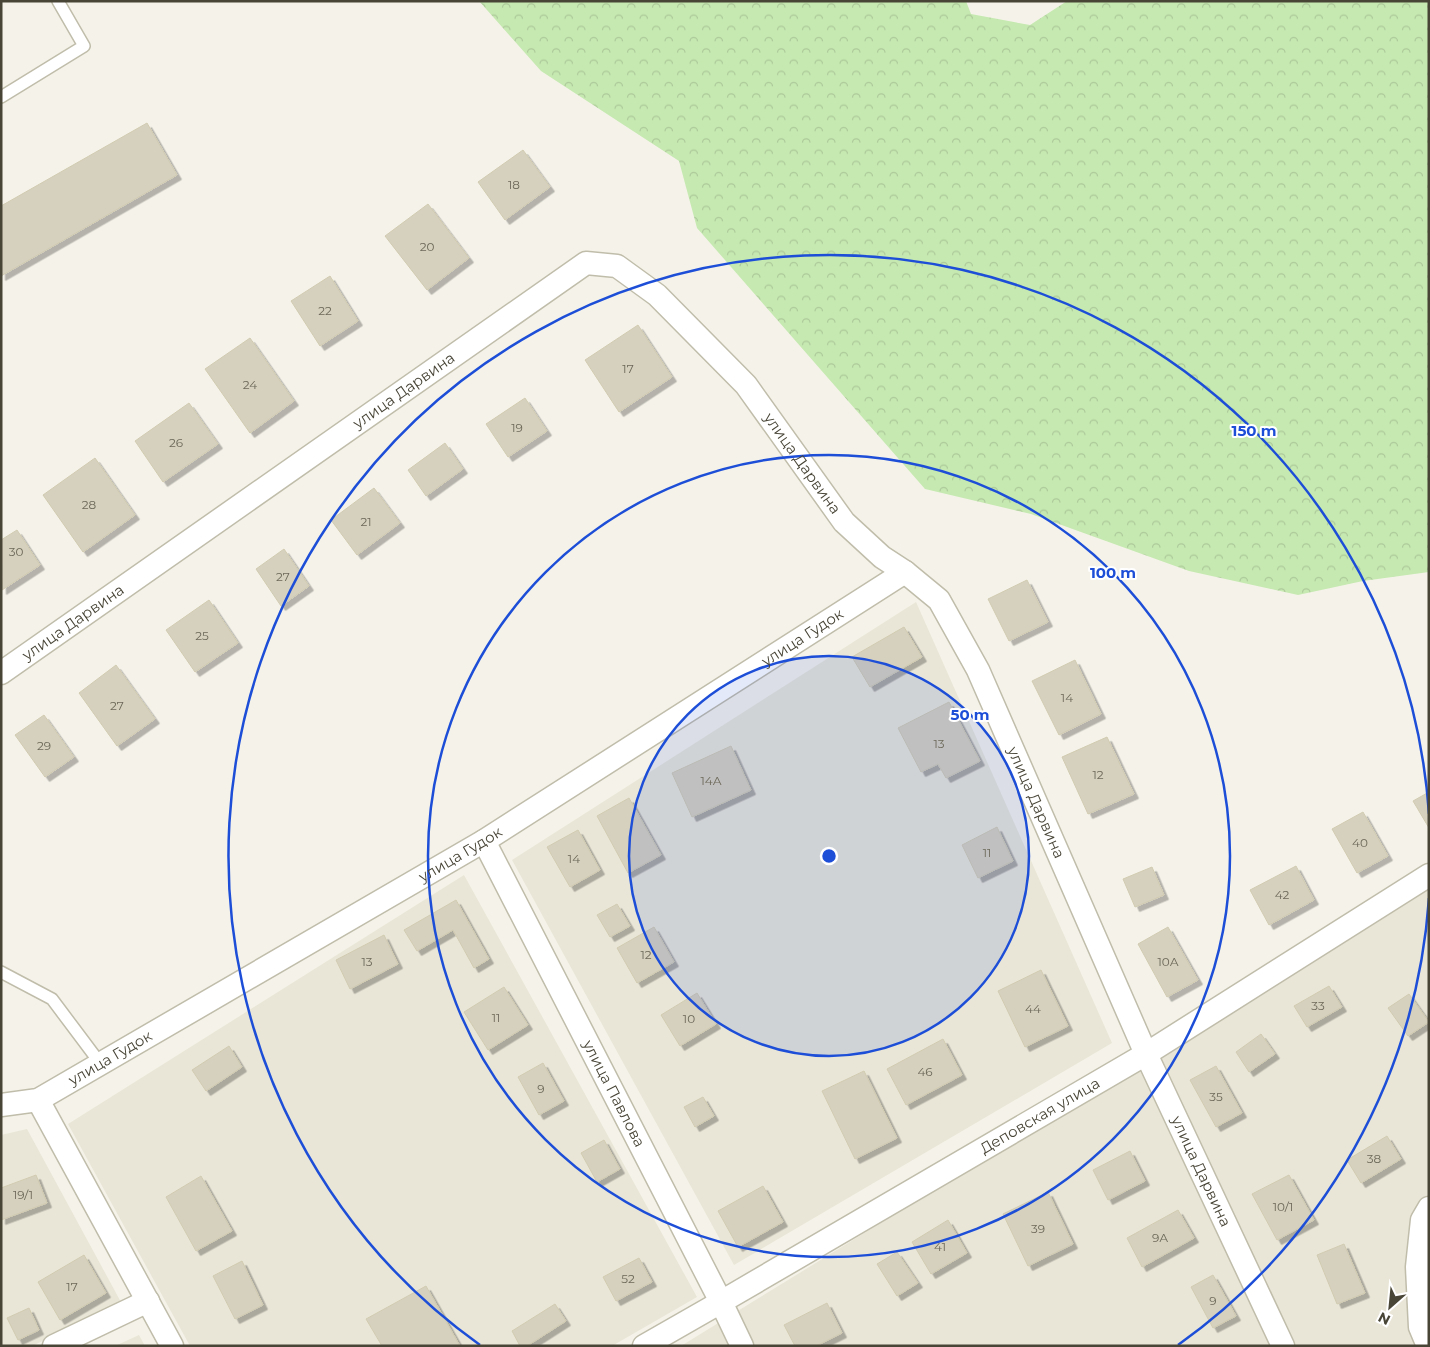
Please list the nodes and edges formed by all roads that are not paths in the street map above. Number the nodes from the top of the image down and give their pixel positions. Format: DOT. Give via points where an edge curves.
graph roads {
  1 [pos="58,1"];
  2 [pos="1,97"];
  3 [pos="905,572"];
  4 [pos="1,673"];
  5 [pos="484,841"];
  6 [pos="1429,875"];
  7 [pos="1,972"];
  8 [pos="1146,1054"];
  9 [pos="100,1063"];
  10 [pos="38,1100"];
  11 [pos="1,1105"];
  12 [pos="1429,1208"];
  13 [pos="148,1301"];
  14 [pos="721,1302"];
  15 [pos="54,1346"];
  16 [pos="172,1346"];
  17 [pos="644,1346"];
  18 [pos="742,1346"];
  19 [pos="1283,1346"];
  20 [pos="1428,1346"];
  1 -- 2 [label="lane" via="84,46"];
  3 -- 4 [label="street, улица Дарвина" via="882,557 844,522 746,385 657,295 617,266 586,264"];
  3 -- 5 [label="street, улица Гудок"];
  3 -- 8 [label="street, улица Дарвина" via="938,600 978,670"];
  5 -- 9 [label="street, улица Гудок"];
  5 -- 14 [label="street, улица Павлова"];
  6 -- 8 [label="street, Деповская улица"];
  7 -- 9 [label="lane" via="52,999"];
  8 -- 14 [label="street, Деповская улица"];
  8 -- 19 [label="street, улица Дарвина"];
  9 -- 10 [label="street, улица Гудок"];
  10 -- 11 [label="street, улица Гудок"];
  10 -- 13 [label="street"];
  12 -- 20 [label="street" via="1422,1220 1417,1267 1420,1327"];
  13 -- 15 [label="street"];
  13 -- 16 [label="street"];
  14 -- 17 [label="street, Деповская улица"];
  14 -- 18 [label="street, улица Павлова"];
}
